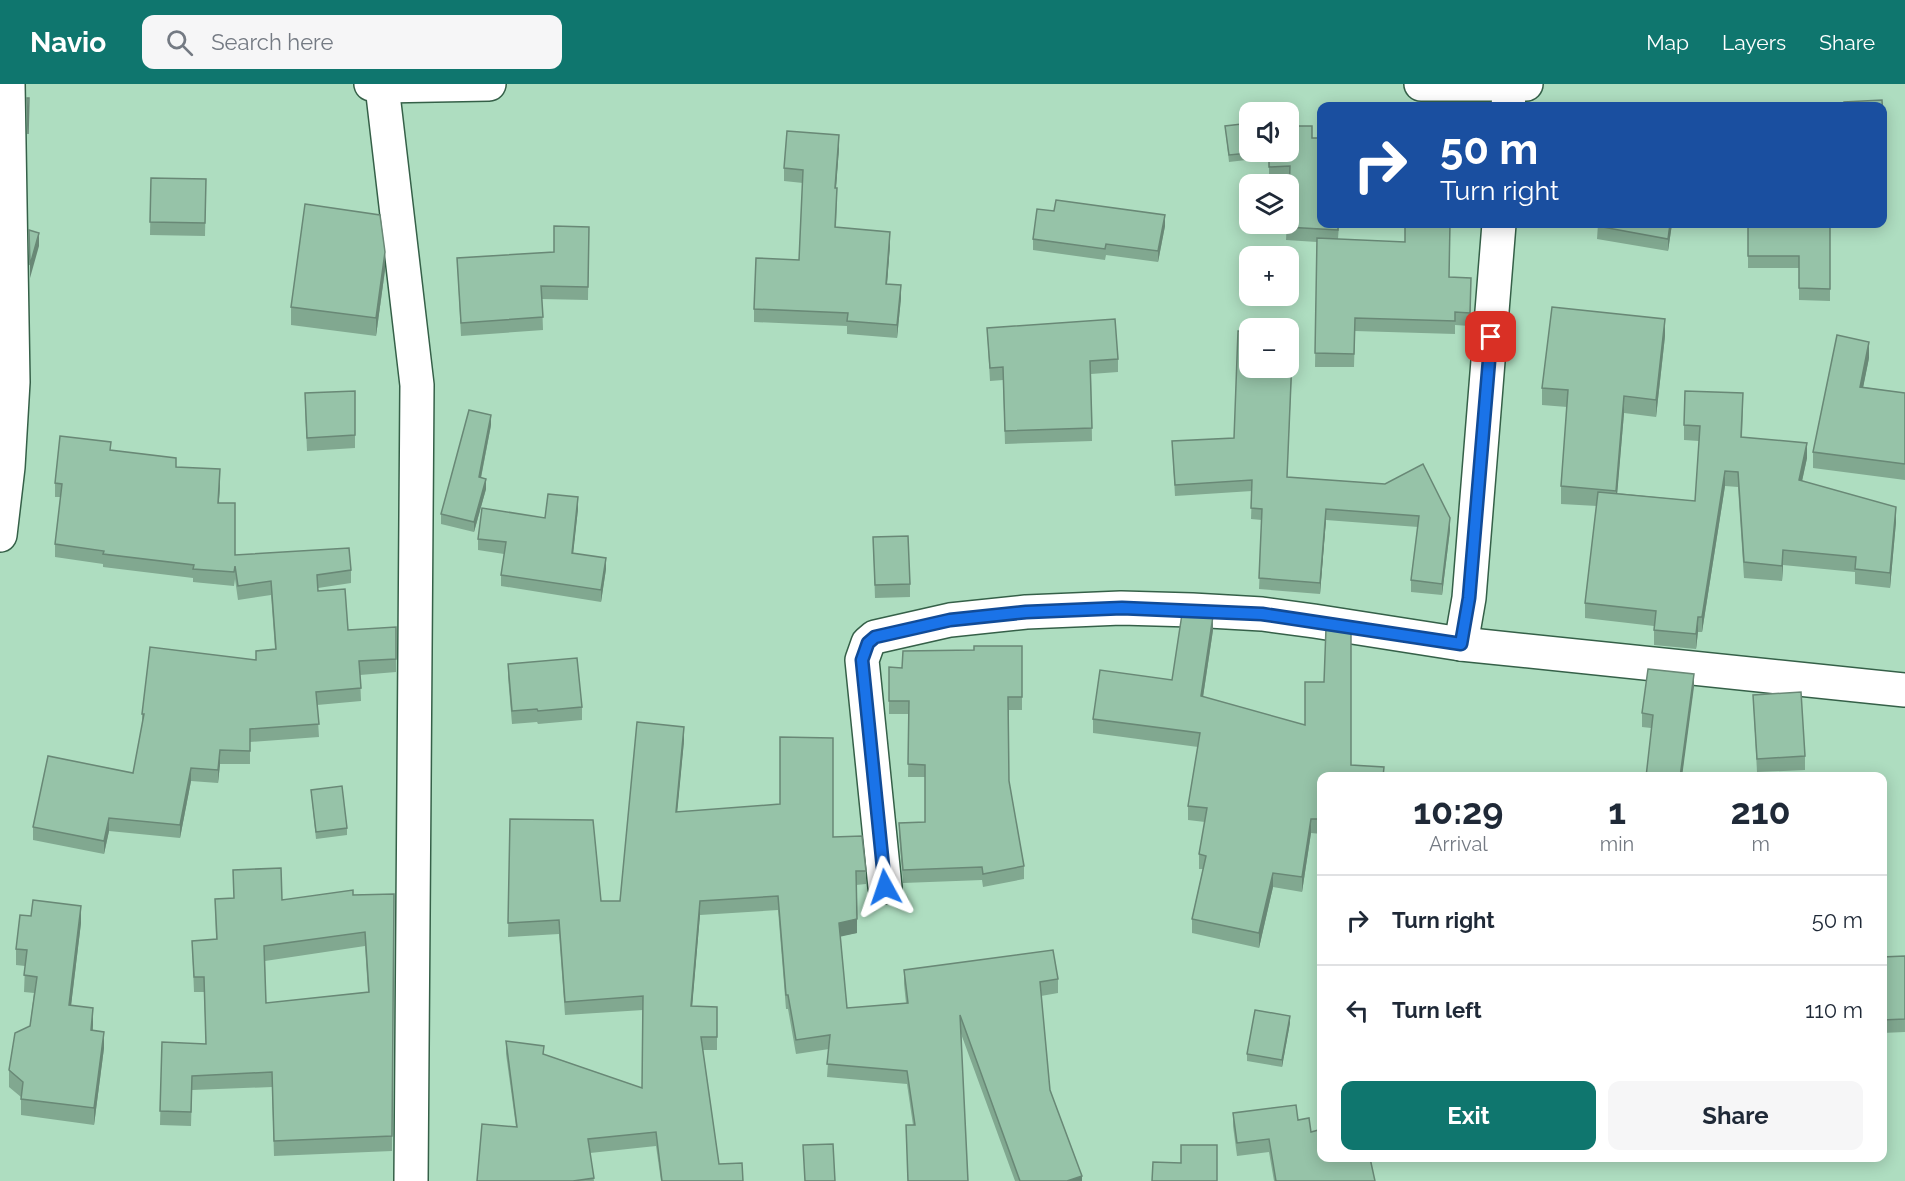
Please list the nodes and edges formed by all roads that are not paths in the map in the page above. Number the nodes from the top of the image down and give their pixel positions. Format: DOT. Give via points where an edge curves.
graph roads {
  1 [pos="8,84"];
  2 [pos="489,84"];
  3 [pos="1421,84"];
  4 [pos="1526,84"];
  5 [pos="377,85"];
  6 [pos="1510,85"];
  7 [pos="1508,102"];
  8 [pos="1499,228"];
  9 [pos="0,535"];
  10 [pos="1461,644"];
  11 [pos="1905,690"];
  12 [pos="885,887"];
  13 [pos="411,1181"];
  1 -- 9 [label="street" via="13,382"];
  2 -- 5 [label="street"];
  3 -- 6 [label="street"];
  4 -- 6 [label="street"];
  5 -- 13 [label="street" via="417,385"];
  6 -- 7 [label="street"];
  8 -- 10 [label="street" via="1469,598"];
  10 -- 11 [label="street"];
  10 -- 12 [label="street" via="1262,614 1122,608 950,620 875,637 868,643 862,660"];
}
